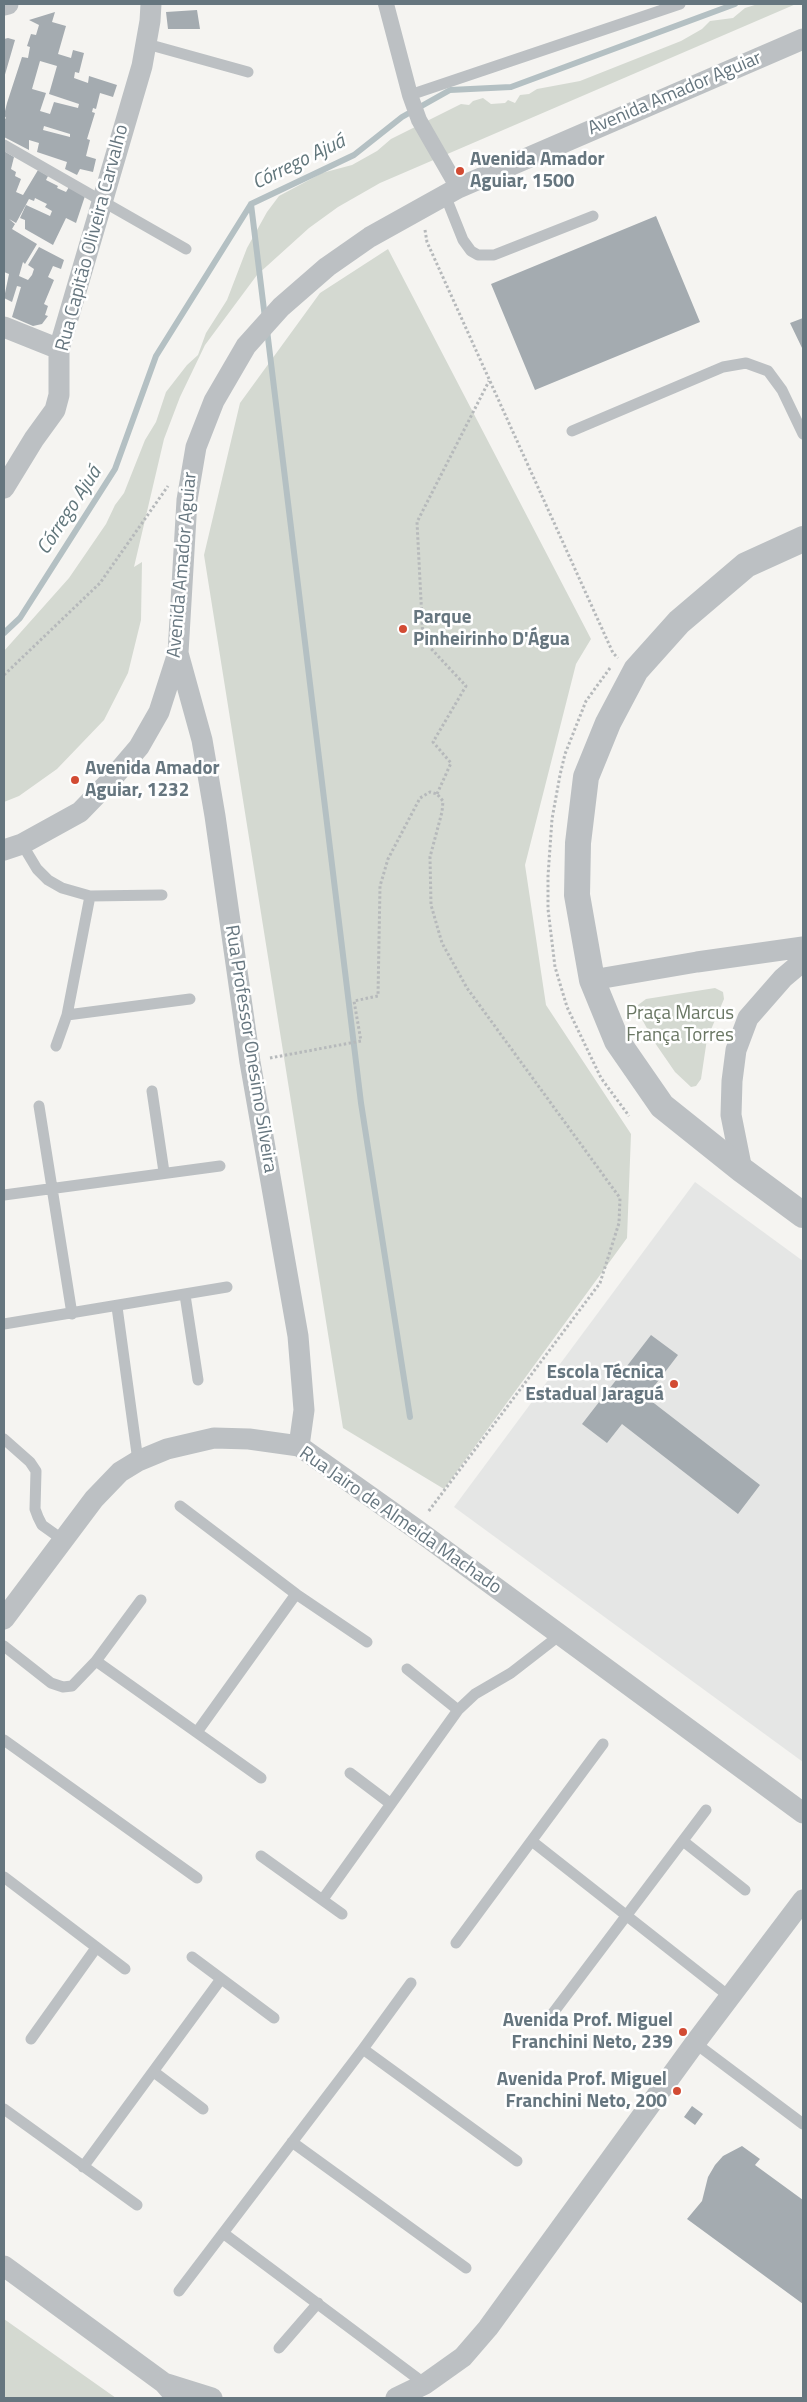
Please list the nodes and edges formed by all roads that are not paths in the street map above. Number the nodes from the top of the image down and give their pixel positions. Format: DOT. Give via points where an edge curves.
graph roads {
  1 [pos="8,4"];
  2 [pos="151,4"];
  3 [pos="386,4"];
  4 [pos="680,4"];
  5 [pos="4,5"];
  6 [pos="803,40"];
  7 [pos="147,44"];
  8 [pos="248,72"];
  9 [pos="410,95"];
  10 [pos="4,145"];
  11 [pos="451,191"];
  12 [pos="102,203"];
  13 [pos="593,216"];
  14 [pos="186,248"];
  15 [pos="4,327"];
  16 [pos="58,349"];
  17 [pos="572,430"];
  18 [pos="803,434"];
  19 [pos="4,488"];
  20 [pos="803,539"];
  21 [pos="178,653"];
  22 [pos="13,848"];
  23 [pos="162,895"];
  24 [pos="90,896"];
  25 [pos="803,947"];
  26 [pos="803,961"];
  27 [pos="592,980"];
  28 [pos="190,999"];
  29 [pos="66,1015"];
  30 [pos="56,1046"];
  31 [pos="152,1091"];
  32 [pos="40,1106"];
  33 [pos="220,1166"];
  34 [pos="742,1170"];
  35 [pos="164,1172"];
  36 [pos="53,1187"];
  37 [pos="4,1195"];
  38 [pos="803,1215"];
  39 [pos="227,1287"];
  40 [pos="185,1295"];
  41 [pos="116,1307"];
  42 [pos="72,1314"];
  43 [pos="4,1324"];
  44 [pos="198,1380"];
  45 [pos="4,1439"];
  46 [pos="299,1446"];
  47 [pos="138,1461"];
  48 [pos="180,1506"];
  49 [pos="63,1540"];
  50 [pos="296,1594"];
  51 [pos="141,1600"];
  52 [pos="4,1619"];
  53 [pos="560,1636"];
  54 [pos="367,1642"];
  55 [pos="4,1646"];
  56 [pos="96,1661"];
  57 [pos="407,1669"];
  58 [pos="458,1710"];
  59 [pos="197,1732"];
  60 [pos="4,1740"];
  61 [pos="603,1744"];
  62 [pos="350,1773"];
  63 [pos="261,1778"];
  64 [pos="391,1804"];
  65 [pos="706,1810"];
  66 [pos="803,1813"];
  67 [pos="683,1841"];
  68 [pos="533,1842"];
  69 [pos="261,1856"];
  70 [pos="197,1878"];
  71 [pos="4,1879"];
  72 [pos="745,1890"];
  73 [pos="323,1899"];
  74 [pos="803,1900"];
  75 [pos="342,1914"];
  76 [pos="626,1917"];
  77 [pos="456,1943"];
  78 [pos="96,1948"];
  79 [pos="192,1956"];
  80 [pos="126,1969"];
  81 [pos="221,1978"];
  82 [pos="411,1984"];
  83 [pos="730,1997"];
  84 [pos="550,2017"];
  85 [pos="274,2018"];
  86 [pos="31,2039"];
  87 [pos="695,2043"];
  88 [pos="363,2049"];
  89 [pos="154,2072"];
  90 [pos="4,2109"];
  91 [pos="203,2109"];
  92 [pos="803,2124"];
  93 [pos="292,2142"];
  94 [pos="517,2161"];
  95 [pos="83,2167"];
  96 [pos="137,2205"];
  97 [pos="223,2233"];
  98 [pos="4,2266"];
  99 [pos="466,2268"];
  100 [pos="179,2291"];
  101 [pos="318,2303"];
  102 [pos="279,2348"];
  103 [pos="425,2384"];
  104 [pos="171,2390"];
  105 [pos="212,2398"];
  106 [pos="396,2398"];
  1 -- 5 [label="street"];
  2 -- 7 [label="street, Rua Capitão Oliveira Carvalho"];
  3 -- 9 [label="street"];
  4 -- 9 [label="lane"];
  6 -- 11 [label="street, Avenida Amador Aguiar"];
  7 -- 8 [label="lane"];
  7 -- 12 [label="street, Rua Capitão Oliveira Carvalho"];
  9 -- 11 [label="street"];
  10 -- 12 [label="lane"];
  11 -- 13 [label="lane" via="463,240 470,250 478,254 494,255"];
  11 -- 21 [label="street, Avenida Amador Aguiar" via="370,237 328,268 281,307 246,346 214,401 196,447 186,500"];
  12 -- 14 [label="lane"];
  12 -- 16 [label="street, Rua Capitão Oliveira Carvalho"];
  15 -- 16 [label="street"];
  16 -- 19 [label="street, Rua Capitão Oliveira Carvalho" via="60,395 55,410"];
  17 -- 18 [label="lane" via="723,367 746,363 768,371 782,390"];
  20 -- 27 [label="street" via="746,565 679,622 636,670 608,723 586,777 581,808 577,895"];
  21 -- 22 [label="street, Avenida Amador Aguiar" via="159,712 139,747 80,812"];
  21 -- 46 [label="street, Rua Professor Onesimo Silveira" via="202,740 250,1062 298,1336 304,1410"];
  22 -- 24 [label="lane" via="48,880"];
  23 -- 24 [label="lane"];
  24 -- 29 [label="lane"];
  25 -- 27 [label="street"];
  26 -- 34 [label="street" via="783,978 748,1018 736,1050 731,1115"];
  27 -- 34 [label="street" via="617,1042 662,1106"];
  28 -- 29 [label="lane"];
  29 -- 30 [label="lane"];
  31 -- 35 [label="lane"];
  32 -- 36 [label="lane"];
  33 -- 35 [label="lane"];
  34 -- 38 [label="street"];
  35 -- 36 [label="lane"];
  36 -- 37 [label="lane"];
  36 -- 42 [label="lane"];
  39 -- 40 [label="lane"];
  40 -- 41 [label="lane"];
  40 -- 44 [label="lane"];
  41 -- 42 [label="lane"];
  41 -- 47 [label="lane"];
  42 -- 43 [label="lane"];
  45 -- 49 [label="lane" via="36,1471 35,1509 38,1517 42,1525"];
  46 -- 47 [label="street, Rua Jairo de Almeida Machado" via="214,1438 167,1449"];
  46 -- 53 [label="street, Rua Jairo de Almeida Machado"];
  47 -- 49 [label="street, Rua Jairo de Almeida Machado" via="120,1472 94,1499"];
  48 -- 50 [label="lane"];
  49 -- 52 [label="street, Rua Jairo de Almeida Machado"];
  50 -- 54 [label="lane"];
  50 -- 59 [label="lane"];
  51 -- 56 [label="lane"];
  53 -- 58 [label="lane" via="511,1673 474,1694"];
  53 -- 66 [label="street, Rua Jairo de Almeida Machado"];
  55 -- 56 [label="lane" via="51,1683 62,1687 72,1686"];
  56 -- 59 [label="lane"];
  57 -- 58 [label="lane"];
  58 -- 64 [label="lane"];
  59 -- 63 [label="lane"];
  60 -- 70 [label="lane"];
  61 -- 68 [label="lane"];
  62 -- 64 [label="lane"];
  64 -- 73 [label="lane"];
  65 -- 67 [label="lane"];
  67 -- 72 [label="lane"];
  67 -- 76 [label="lane"];
  68 -- 76 [label="lane"];
  68 -- 77 [label="lane"];
  69 -- 73 [label="lane"];
  71 -- 78 [label="lane"];
  73 -- 75 [label="lane"];
  74 -- 83 [label="street"];
  76 -- 83 [label="lane"];
  76 -- 84 [label="lane"];
  78 -- 80 [label="lane"];
  78 -- 86 [label="lane"];
  79 -- 81 [label="lane"];
  81 -- 85 [label="lane"];
  81 -- 89 [label="lane"];
  82 -- 88 [label="lane"];
  83 -- 87 [label="street"];
  87 -- 92 [label="lane"];
  87 -- 103 [label="street" via="488,2328 463,2356"];
  88 -- 93 [label="lane"];
  88 -- 94 [label="lane"];
  89 -- 91 [label="lane"];
  89 -- 95 [label="lane"];
  90 -- 95 [label="lane"];
  93 -- 97 [label="lane"];
  93 -- 99 [label="lane"];
  95 -- 96 [label="lane"];
  97 -- 100 [label="lane"];
  97 -- 101 [label="lane"];
  98 -- 104 [label="street"];
  101 -- 102 [label="lane"];
  101 -- 103 [label="lane"];
  103 -- 106 [label="street"];
  104 -- 105 [label="street"];
}
